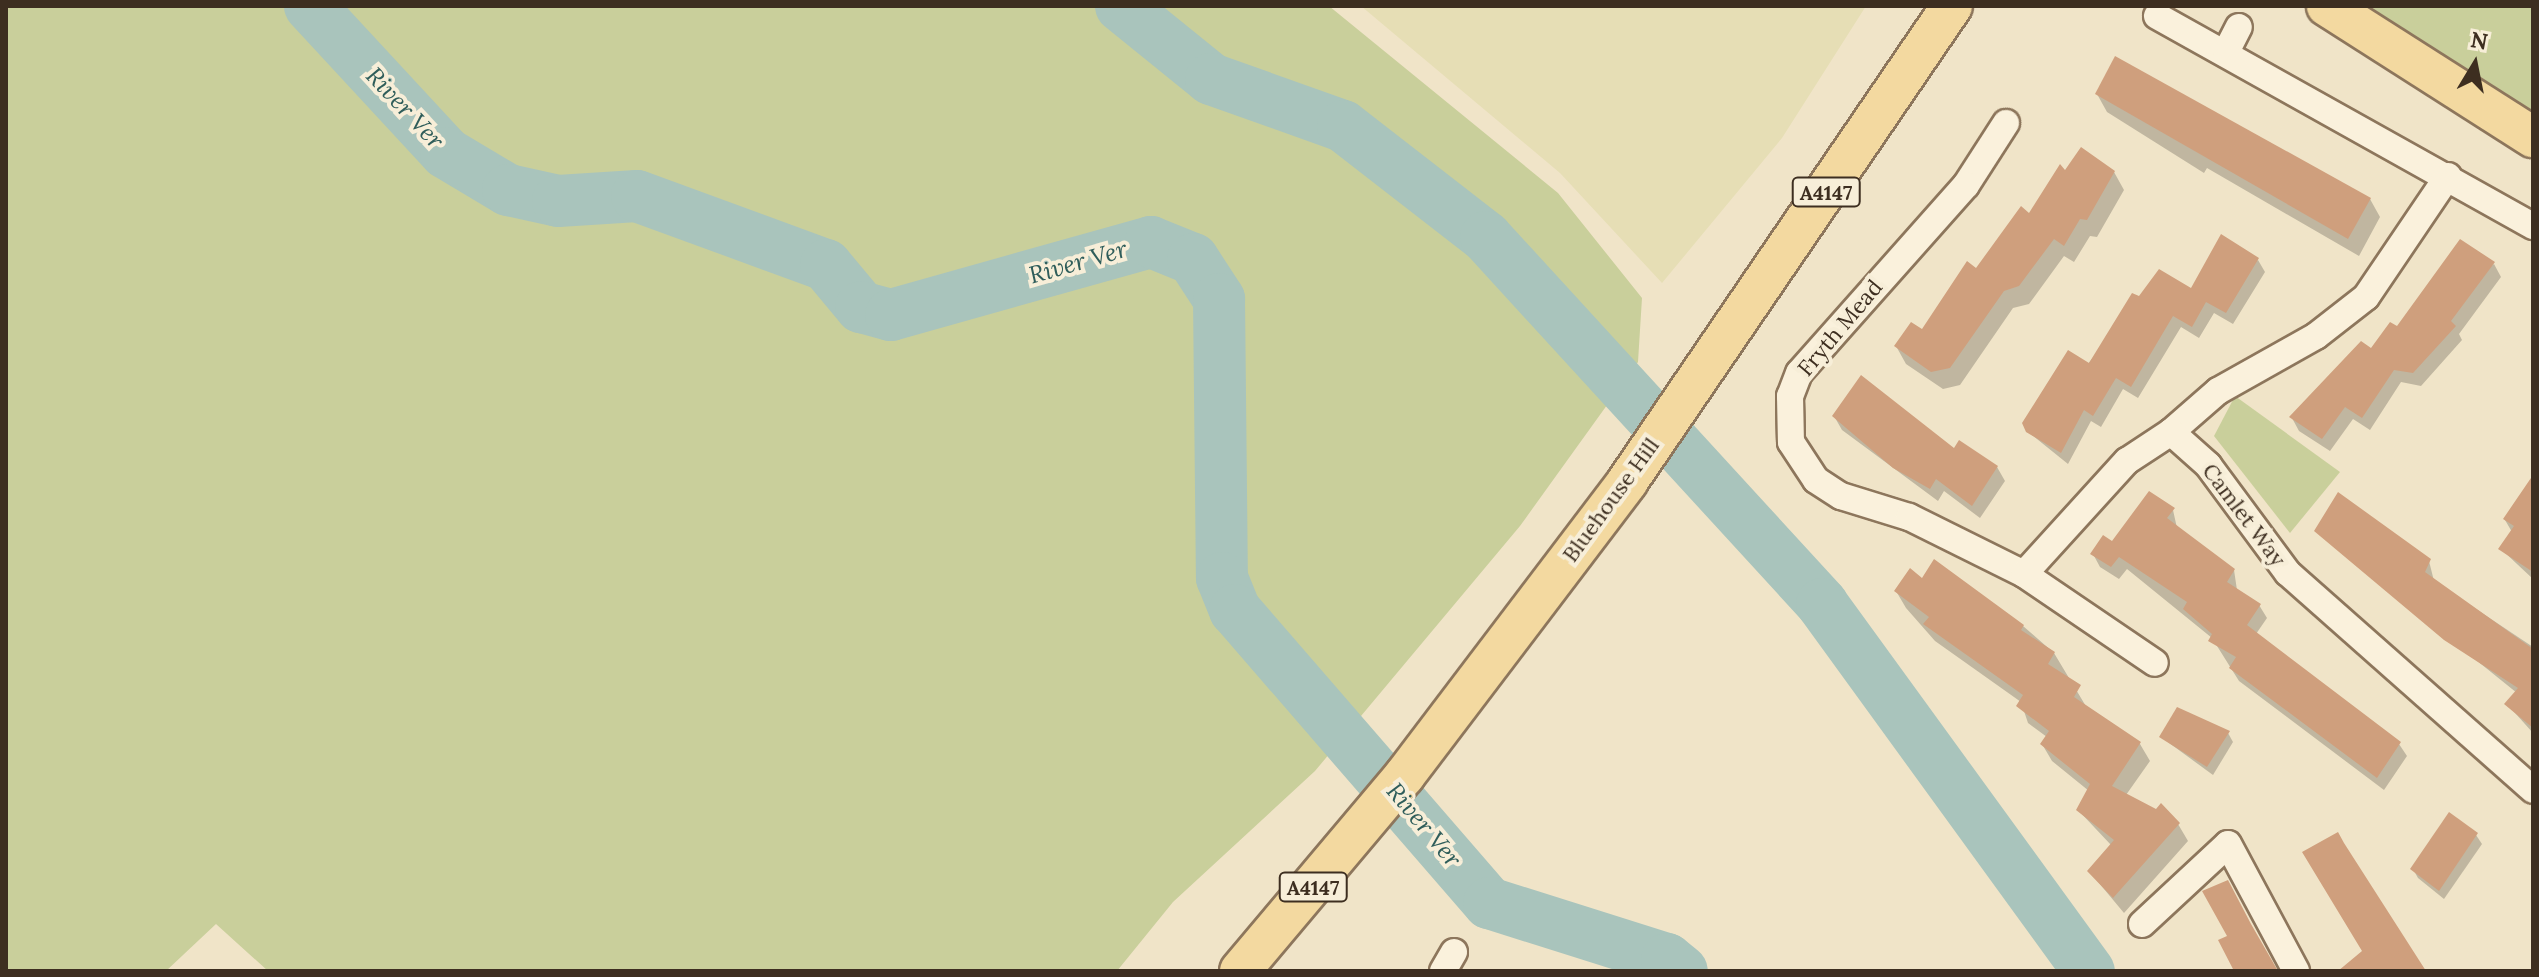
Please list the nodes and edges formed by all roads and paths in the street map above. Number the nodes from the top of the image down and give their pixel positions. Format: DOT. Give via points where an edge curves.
graph roads {
  1 [pos="1952,6"];
  2 [pos="2327,6"];
  3 [pos="2157,16"];
  4 [pos="2239,27"];
  5 [pos="2226,52"];
  6 [pos="2006,123"];
  7 [pos="2533,137"];
  8 [pos="2448,176"];
  9 [pos="2533,226"];
  10 [pos="2171,432"];
  11 [pos="2024,574"];
  12 [pos="2155,663"];
  13 [pos="2533,790"];
  14 [pos="2142,924"];
  15 [pos="1240,971"];
  16 [pos="2296,971"];
  1 -- 15 [label="main road, Bluehouse Hill / A4147" via="1627,482 1394,788"];
  2 -- 7 [label="main road"];
  3 -- 5 [label="street"];
  4 -- 5 [label="street"];
  5 -- 8 [label="street"];
  6 -- 11 [label="street, Fryth Mead" via="1977,150 1799,373 1787,420 1802,464 1816,480"];
  8 -- 9 [label="street"];
  8 -- 10 [label="street" via="2366,297 2316,336 2218,391"];
  10 -- 11 [label="street" via="2127,461"];
  10 -- 13 [label="street, Camlet Way" via="2208,465 2288,573"];
  11 -- 12 [label="street, Fryth Mead" via="2120,651"];
  14 -- 16 [label="street" via="2228,844"];
}
